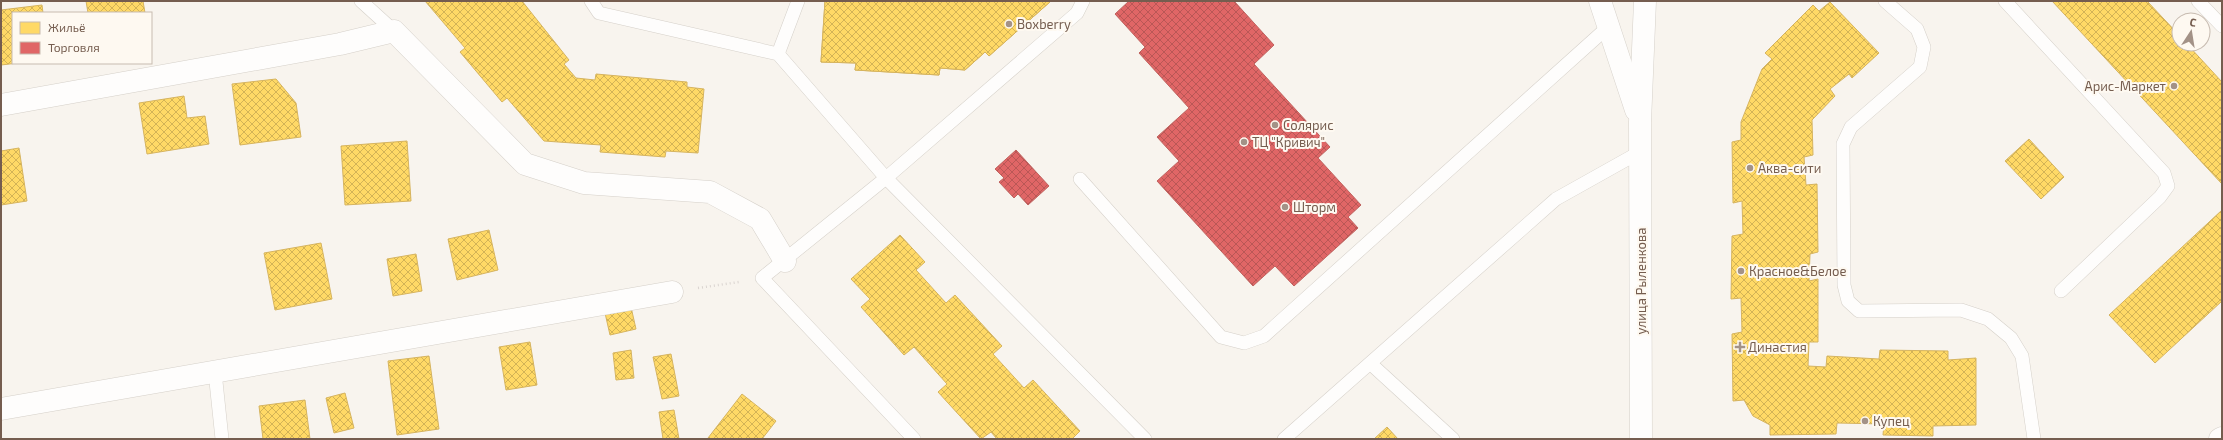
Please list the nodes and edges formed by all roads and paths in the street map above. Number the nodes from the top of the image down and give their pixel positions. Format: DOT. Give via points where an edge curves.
graph roads {
  1 [pos="361,1"];
  2 [pos="591,1"];
  3 [pos="798,1"];
  4 [pos="1083,1"];
  5 [pos="1600,1"];
  6 [pos="1645,1"];
  7 [pos="1885,1"];
  8 [pos="2005,1"];
  9 [pos="2198,1"];
  10 [pos="2222,26"];
  11 [pos="1608,27"];
  12 [pos="394,31"];
  13 [pos="778,54"];
  14 [pos="1,105"];
  15 [pos="1640,122"];
  16 [pos="1640,152"];
  17 [pos="886,178"];
  18 [pos="1080,179"];
  19 [pos="785,261"];
  20 [pos="762,278"];
  21 [pos="2061,291"];
  22 [pos="672,292"];
  23 [pos="1371,364"];
  24 [pos="215,372"];
  25 [pos="1,409"];
  26 [pos="222,439"];
  27 [pos="914,439"];
  28 [pos="1145,439"];
  29 [pos="1284,439"];
  30 [pos="1453,439"];
  31 [pos="1641,439"];
  32 [pos="2034,439"];
  1 -- 12 [label="lane"];
  2 -- 13 [label="lane" via="598,13"];
  3 -- 13 [label="lane"];
  4 -- 17 [label="lane" via="1077,13"];
  5 -- 11 [label="street, улица Рыленкова"];
  6 -- 15 [label="street, улица Рыленкова"];
  7 -- 32 [label="lane" via="1917,29 1924,46 1920,66 1851,128 1843,144 1844,285 1848,301 1859,311 1961,310 1988,319 2011,338 2022,356"];
  8 -- 21 [label="lane" via="2164,173 2168,186 2160,197"];
  9 -- 10 [label="lane"];
  11 -- 15 [label="street, улица Рыленкова"];
  11 -- 18 [label="lane" via="1264,336 1244,343 1221,337"];
  12 -- 14 [label="street" via="340,44"];
  12 -- 19 [label="street" via="525,164 584,183 710,192 760,219"];
  13 -- 17 [label="lane"];
  15 -- 16 [label="street, улица Рыленкова"];
  16 -- 23 [label="lane" via="1556,199"];
  16 -- 31 [label="street, улица Рыленкова"];
  17 -- 19 [label="lane"];
  17 -- 28 [label="lane"];
  19 -- 20 [label="lane"];
  20 -- 22 [label="path"];
  20 -- 27 [label="lane"];
  22 -- 24 [label="street"];
  23 -- 29 [label="lane"];
  23 -- 30 [label="lane"];
  24 -- 25 [label="street"];
  24 -- 26 [label="lane"];
}
